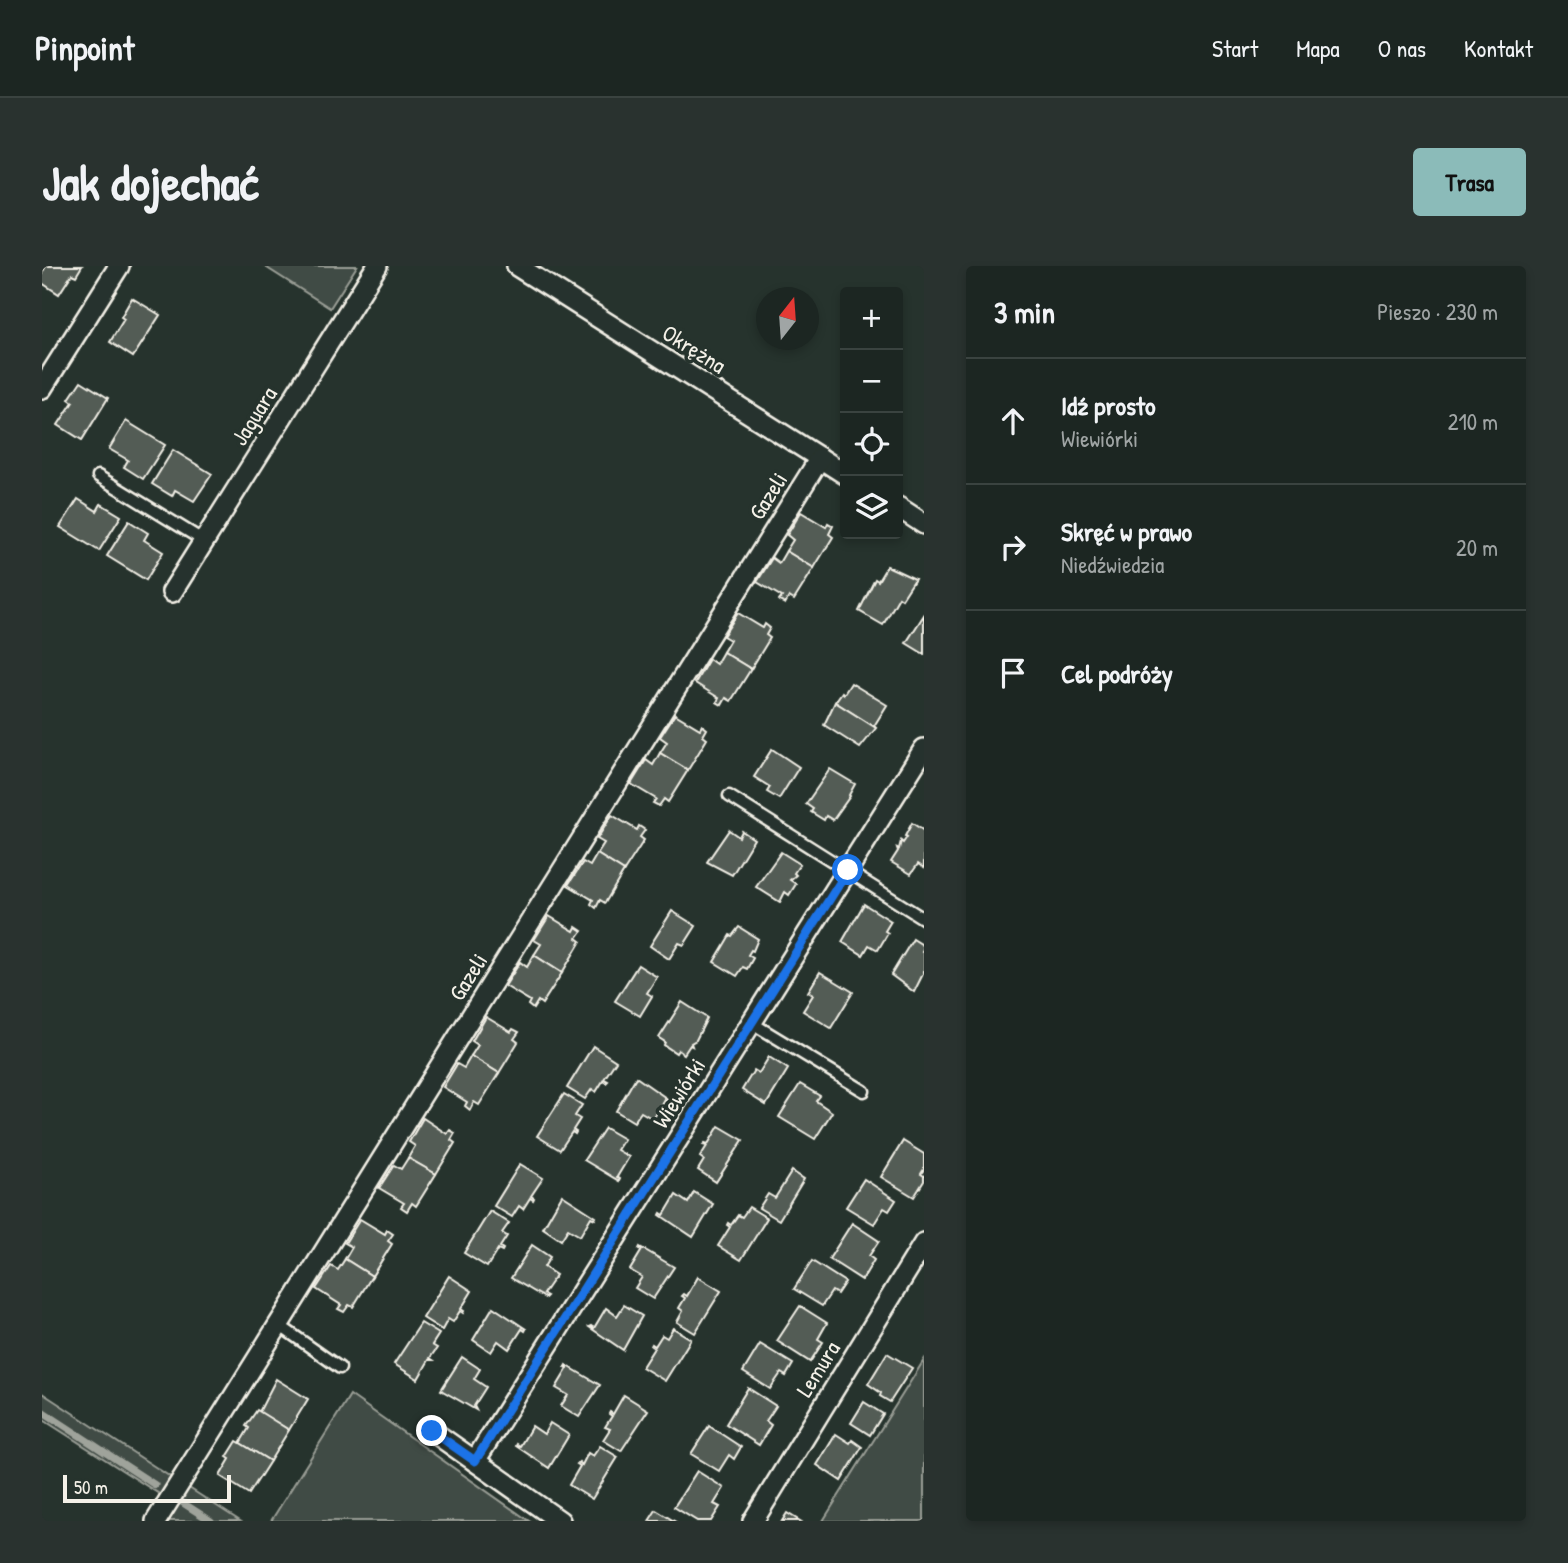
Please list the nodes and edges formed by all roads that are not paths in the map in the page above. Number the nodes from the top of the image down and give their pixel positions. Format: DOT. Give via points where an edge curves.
graph roads {
  1 [pos="119,266"];
  2 [pos="377,266"];
  3 [pos="517,266"];
  4 [pos="42,388"];
  5 [pos="820,458"];
  6 [pos="840,471"];
  7 [pos="98,476"];
  8 [pos="903,510"];
  9 [pos="924,524"];
  10 [pos="204,541"];
  11 [pos="172,592"];
  12 [pos="924,749"];
  13 [pos="729,796"];
  14 [pos="848,870"];
  15 [pos="924,919"];
  16 [pos="752,1023"];
  17 [pos="864,1091"];
  18 [pos="924,1243"];
  19 [pos="279,1325"];
  20 [pos="340,1368"];
  21 [pos="432,1431"];
  22 [pos="475,1461"];
  23 [pos="156,1521"];
  24 [pos="560,1521"];
  25 [pos="753,1521"];
  1 -- 4 [label="street"];
  2 -- 10 [label="street, Jaguara"];
  3 -- 5 [label="street, Okrężna"];
  5 -- 6 [label="street, Okrężna"];
  5 -- 19 [label="street, Gazeli"];
  7 -- 10 [label="lane"];
  8 -- 9 [label="street"];
  10 -- 11 [label="street, Jaguara"];
  12 -- 14 [label="street, Wiewiórki"];
  13 -- 14 [label="lane"];
  14 -- 15 [label="lane"];
  14 -- 16 [label="street, Wiewiórki"];
  16 -- 17 [label="lane"];
  16 -- 22 [label="street, Wiewiórki"];
  18 -- 25 [label="street, Lemura"];
  19 -- 20 [label="lane"];
  19 -- 23 [label="street, Gazeli"];
  21 -- 22 [label="street"];
  22 -- 24 [label="street"];
}
